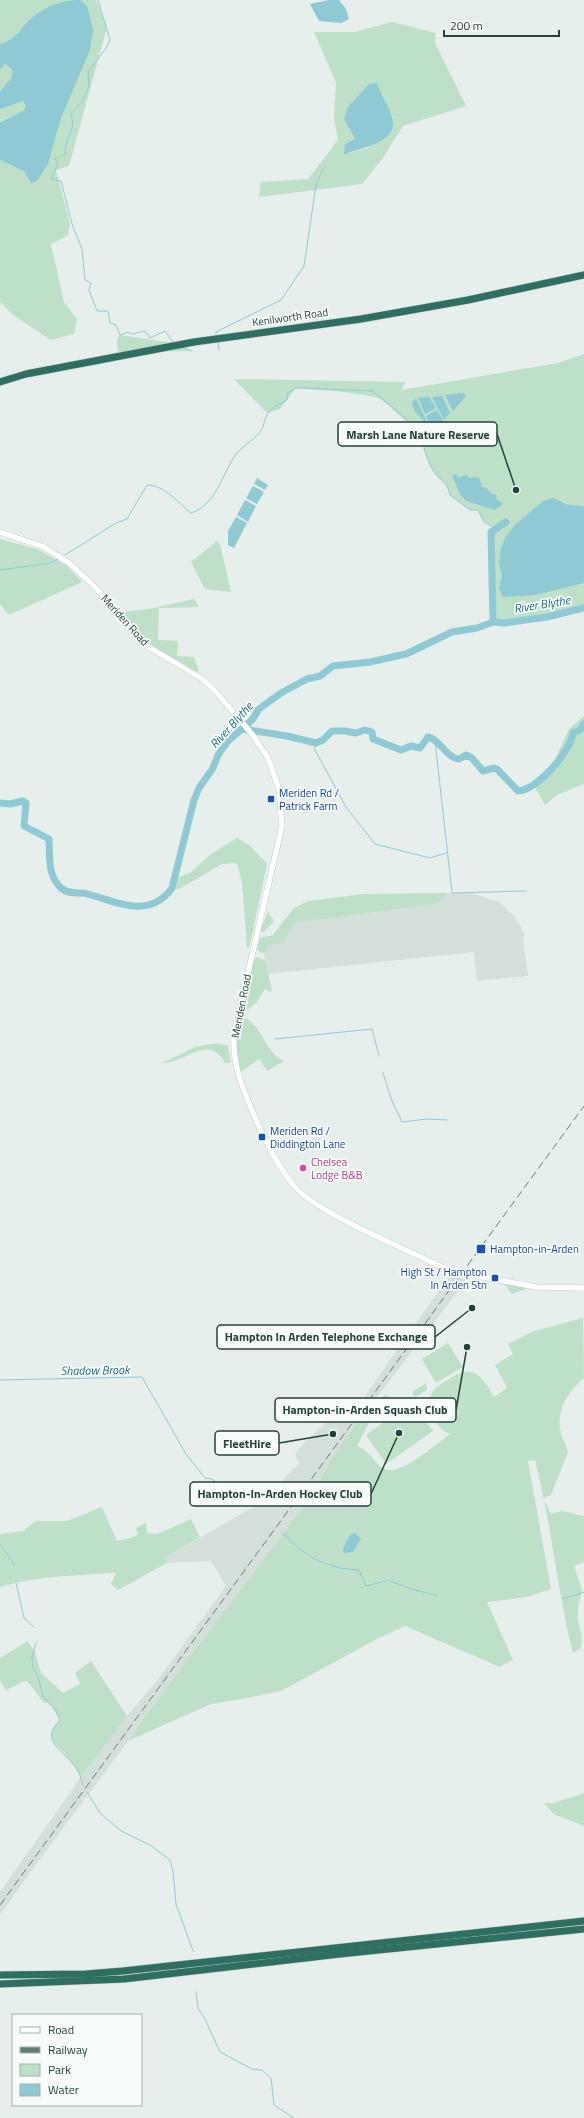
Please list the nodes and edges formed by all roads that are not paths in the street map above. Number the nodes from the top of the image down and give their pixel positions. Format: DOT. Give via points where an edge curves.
graph roads {
  1 [pos="584,275"];
  2 [pos="0,382"];
  3 [pos="0,532"];
  4 [pos="584,1288"];
  5 [pos="584,1921"];
  6 [pos="584,1929"];
  7 [pos="0,1975"];
  8 [pos="0,1984"];
  1 -- 2 [label="highway, Kenilworth Road" via="468,300 361,319 194,342 26,374"];
  3 -- 4 [label="main road, Meriden Road, bridge" via="44,547 66,560 94,586 147,646 204,680 252,734 268,758 276,778 282,807 282,826 235,1025 234,1046 236,1068 243,1090 264,1136 295,1187 323,1208 448,1270 536,1287"];
  5 -- 7 [label="highway" via="122,1971"];
  6 -- 8 [label="highway" via="124,1979"];
}
